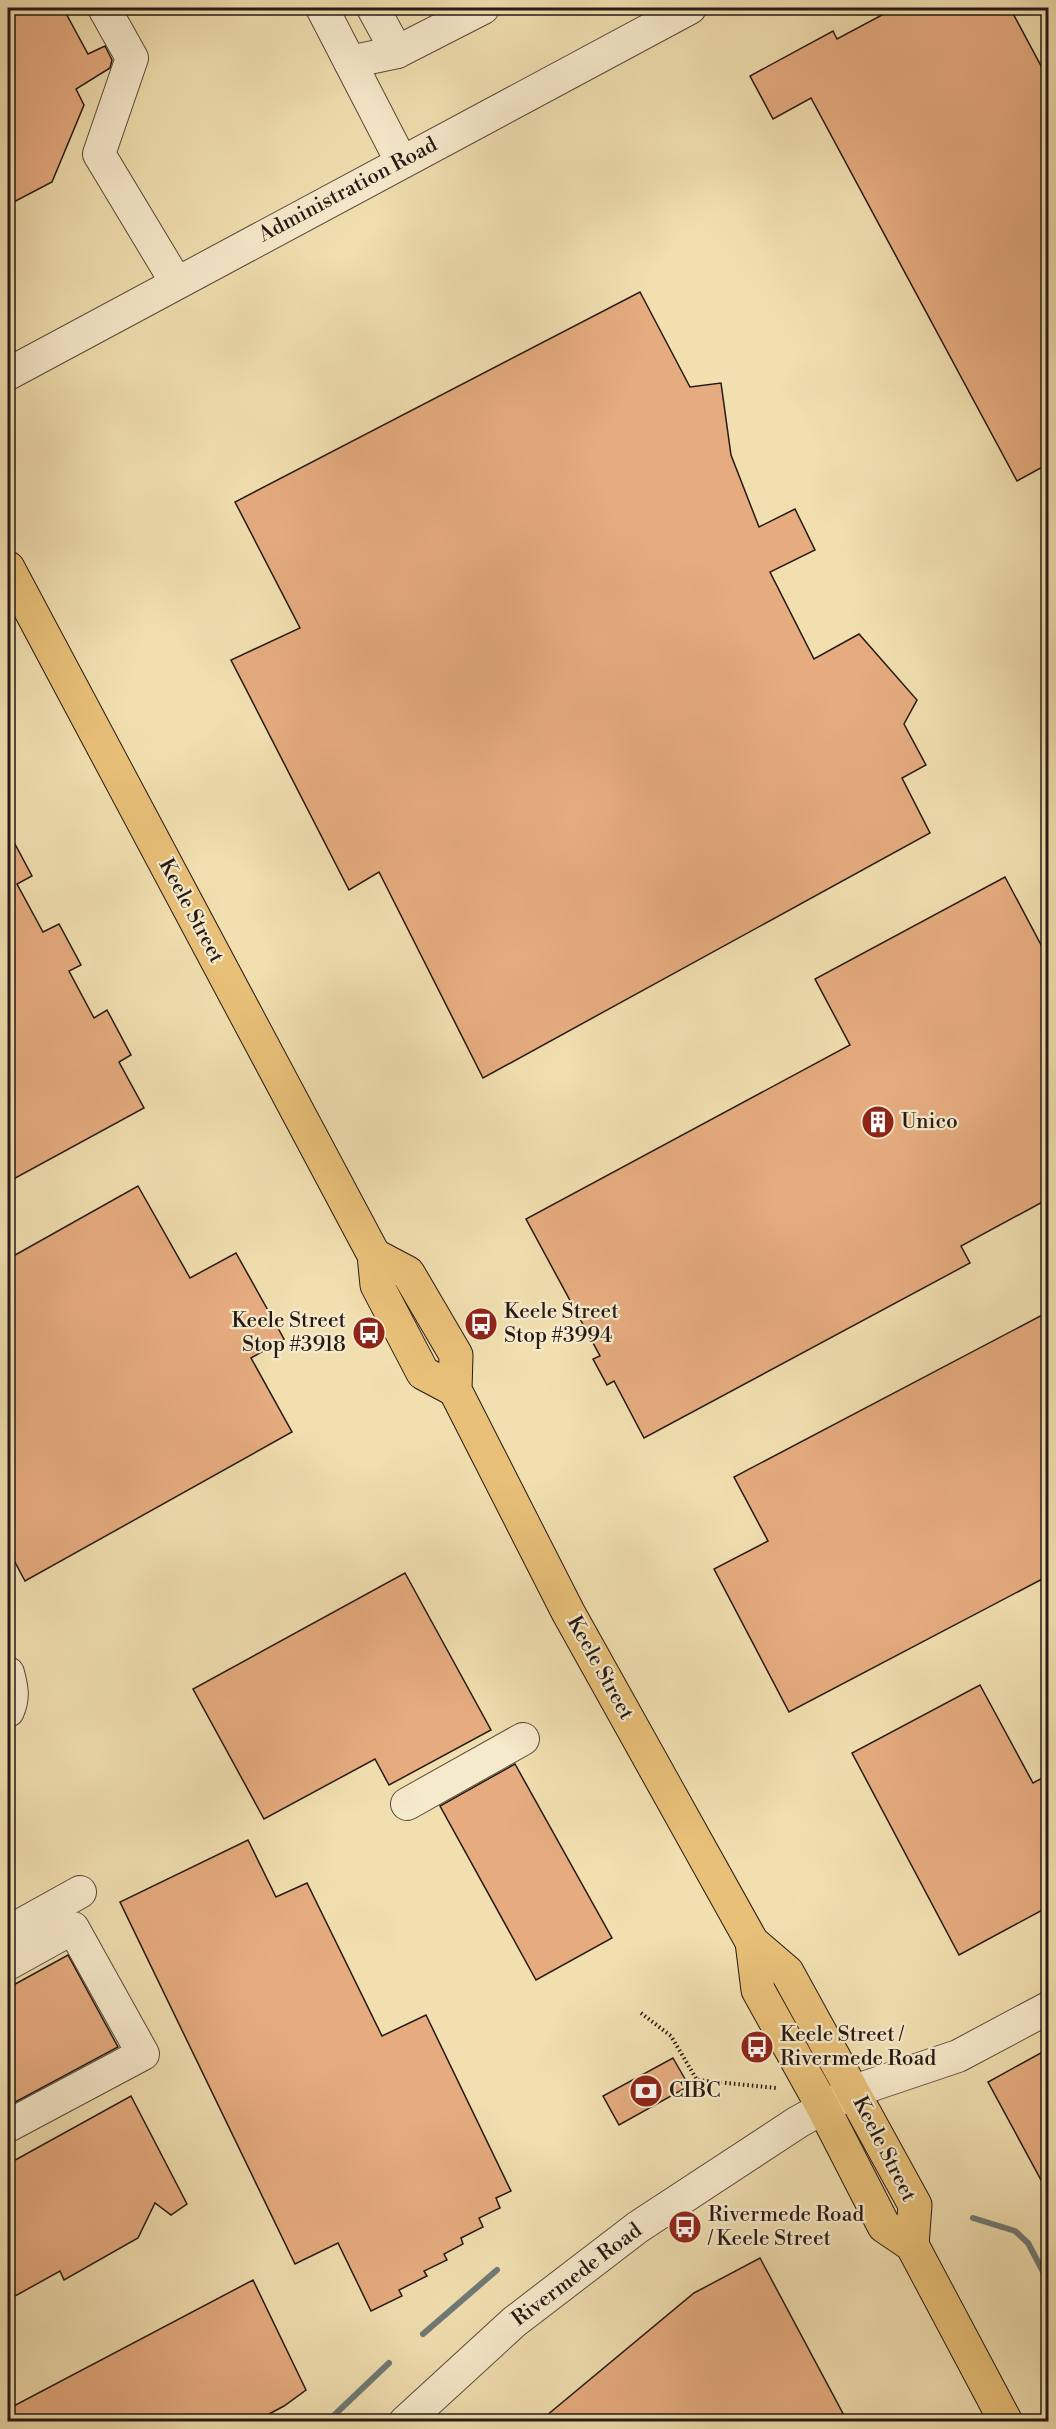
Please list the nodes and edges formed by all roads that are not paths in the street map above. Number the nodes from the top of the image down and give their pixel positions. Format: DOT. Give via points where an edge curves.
graph roads {
  1 [pos="104,8"];
  2 [pos="322,8"];
  3 [pos="373,8"];
  4 [pos="483,8"];
  5 [pos="690,8"];
  6 [pos="397,52"];
  7 [pos="350,62"];
  8 [pos="401,161"];
  9 [pos="176,282"];
  10 [pos="8,374"];
  11 [pos="8,568"];
  12 [pos="8,1673"];
  13 [pos="8,1711"];
  14 [pos="523,1740"];
  15 [pos="407,1804"];
  16 [pos="80,1892"];
  17 [pos="8,1932"];
  18 [pos="752,1942"];
  19 [pos="8,1964"];
  20 [pos="1048,2008"];
  21 [pos="854,2091"];
  22 [pos="823,2107"];
  23 [pos="8,2126"];
  24 [pos="912,2245"];
  25 [pos="405,2421"];
  26 [pos="1006,2421"];
  1 -- 9 [label="street" via="132,58 99,154"];
  2 -- 7 [label="street"];
  3 -- 6 [label="street"];
  4 -- 6 [label="street"];
  5 -- 8 [label="street, Administration Road"];
  6 -- 7 [label="street"];
  7 -- 8 [label="street"];
  8 -- 9 [label="street, Administration Road"];
  9 -- 10 [label="street, Administration Road"];
  11 -- 18 [label="main road, Keele Street" via="374,1255 377,1285 423,1373 455,1390 568,1612"];
  12 -- 13 [label="street" via="12,1699"];
  14 -- 15 [label="street"];
  16 -- 17 [label="street"];
  18 -- 21 [label="main road, Keele Street" via="787,1972"];
  18 -- 22 [label="main road, Keele Street" via="758,1990"];
  19 -- 23 [label="street" via="73,1928 143,2054"];
  20 -- 21 [label="street, Rivermede Road" via="958,2056"];
  21 -- 22 [label="street, Rivermede Road"];
  21 -- 24 [label="main road, Keele Street" via="915,2205"];
  22 -- 24 [label="main road, Keele Street" via="884,2226"];
  22 -- 25 [label="street, Rivermede Road" via="638,2227 514,2322"];
  24 -- 26 [label="main road, Keele Street"];
}
